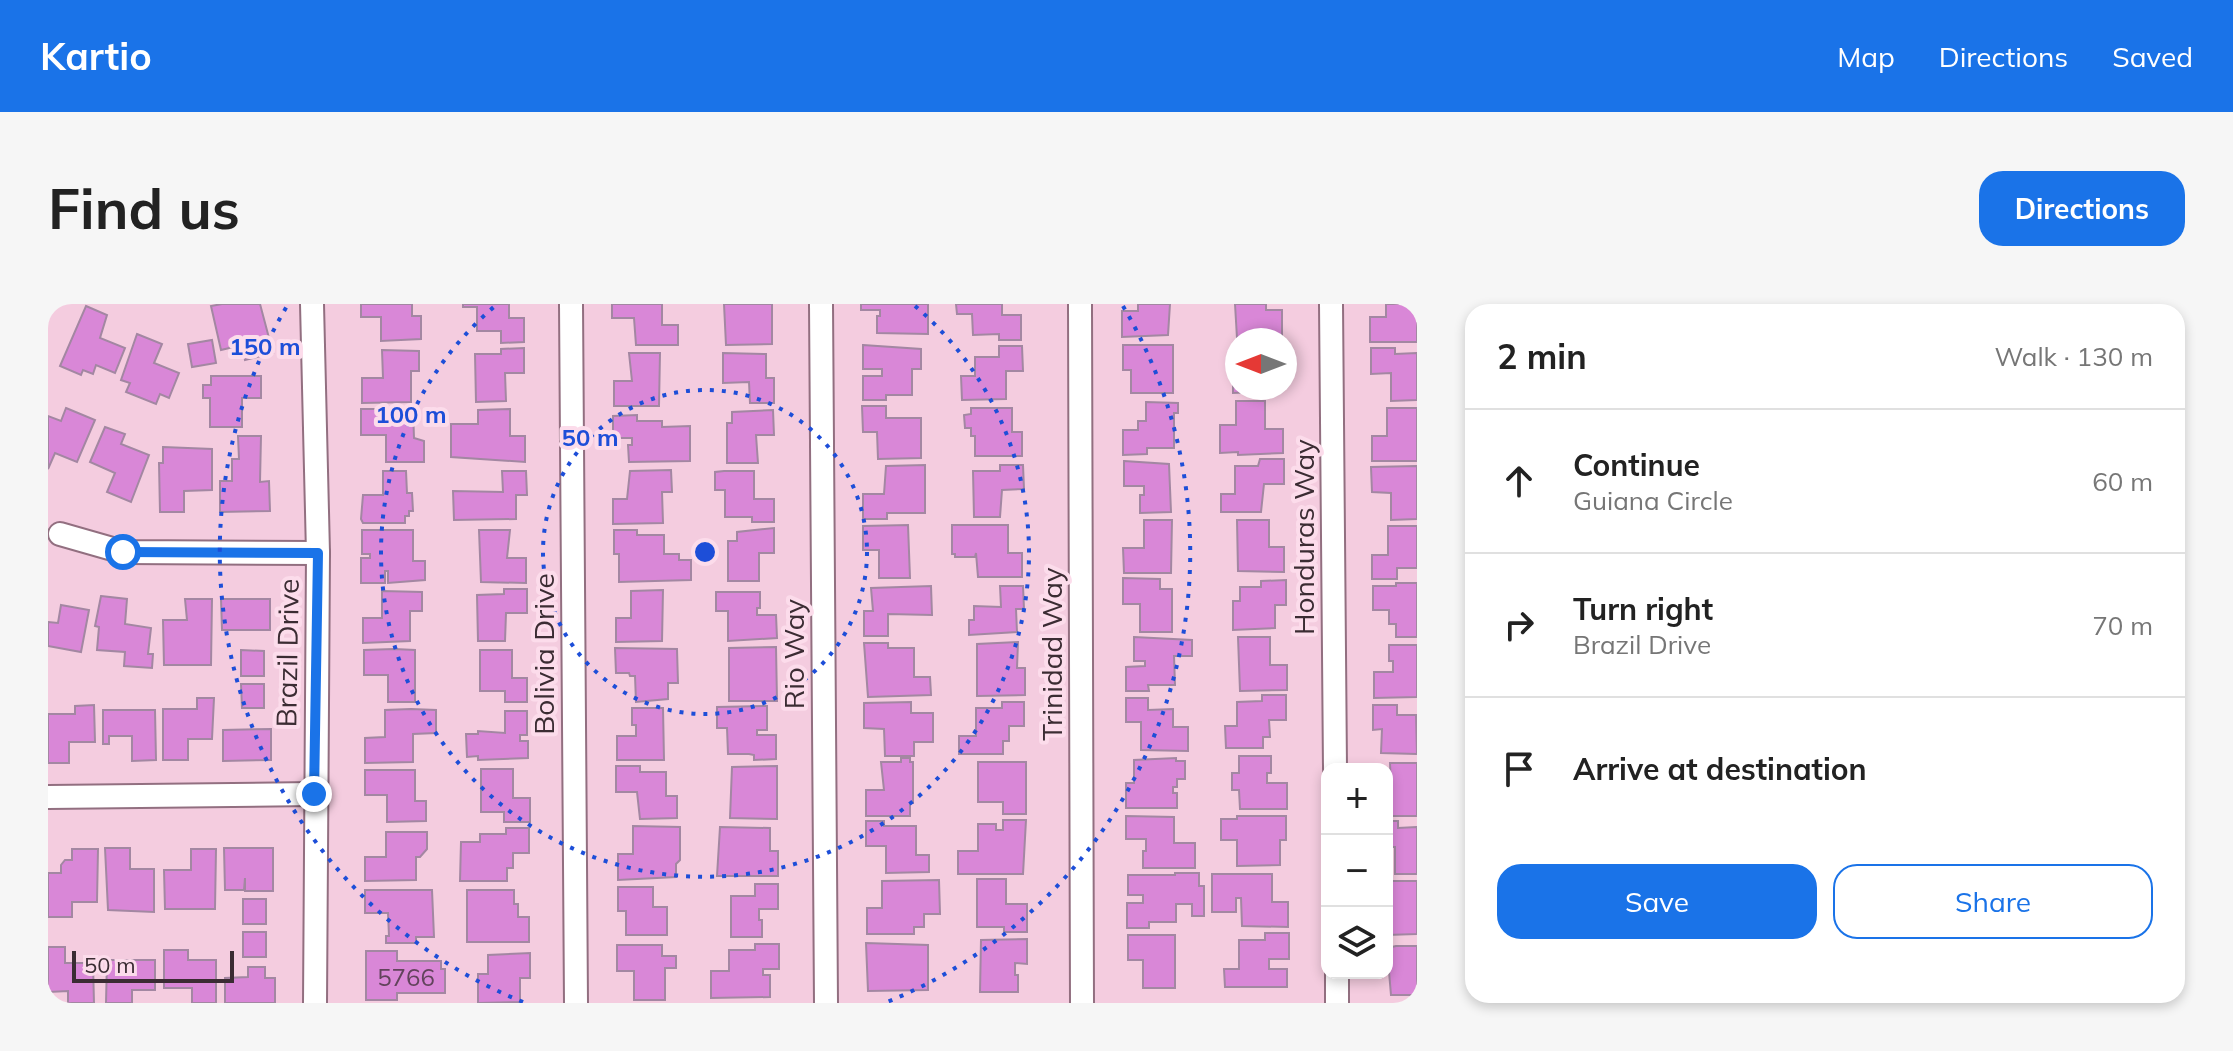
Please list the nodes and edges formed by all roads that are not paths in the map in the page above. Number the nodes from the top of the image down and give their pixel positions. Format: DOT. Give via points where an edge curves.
graph roads {
  1 [pos="312,304"];
  2 [pos="571,304"];
  3 [pos="821,304"];
  4 [pos="1080,304"];
  5 [pos="1331,304"];
  6 [pos="60,534"];
  7 [pos="318,553"];
  8 [pos="1335,763"];
  9 [pos="314,794"];
  10 [pos="48,797"];
  11 [pos="1337,979"];
  12 [pos="315,1003"];
  13 [pos="576,1003"];
  14 [pos="826,1003"];
  15 [pos="1082,1003"];
  16 [pos="1337,1003"];
  1 -- 7 [label="street, Brazil Drive"];
  2 -- 13 [label="street, Bolivia Drive"];
  3 -- 14 [label="street, Rio Way"];
  4 -- 15 [label="street, Trinidad Way"];
  5 -- 8 [label="street, Honduras Way"];
  6 -- 7 [label="street" via="123,552"];
  7 -- 9 [label="street, Brazil Drive"];
  9 -- 10 [label="street"];
  9 -- 12 [label="street, Brazil Drive"];
  11 -- 16 [label="street"];
}
